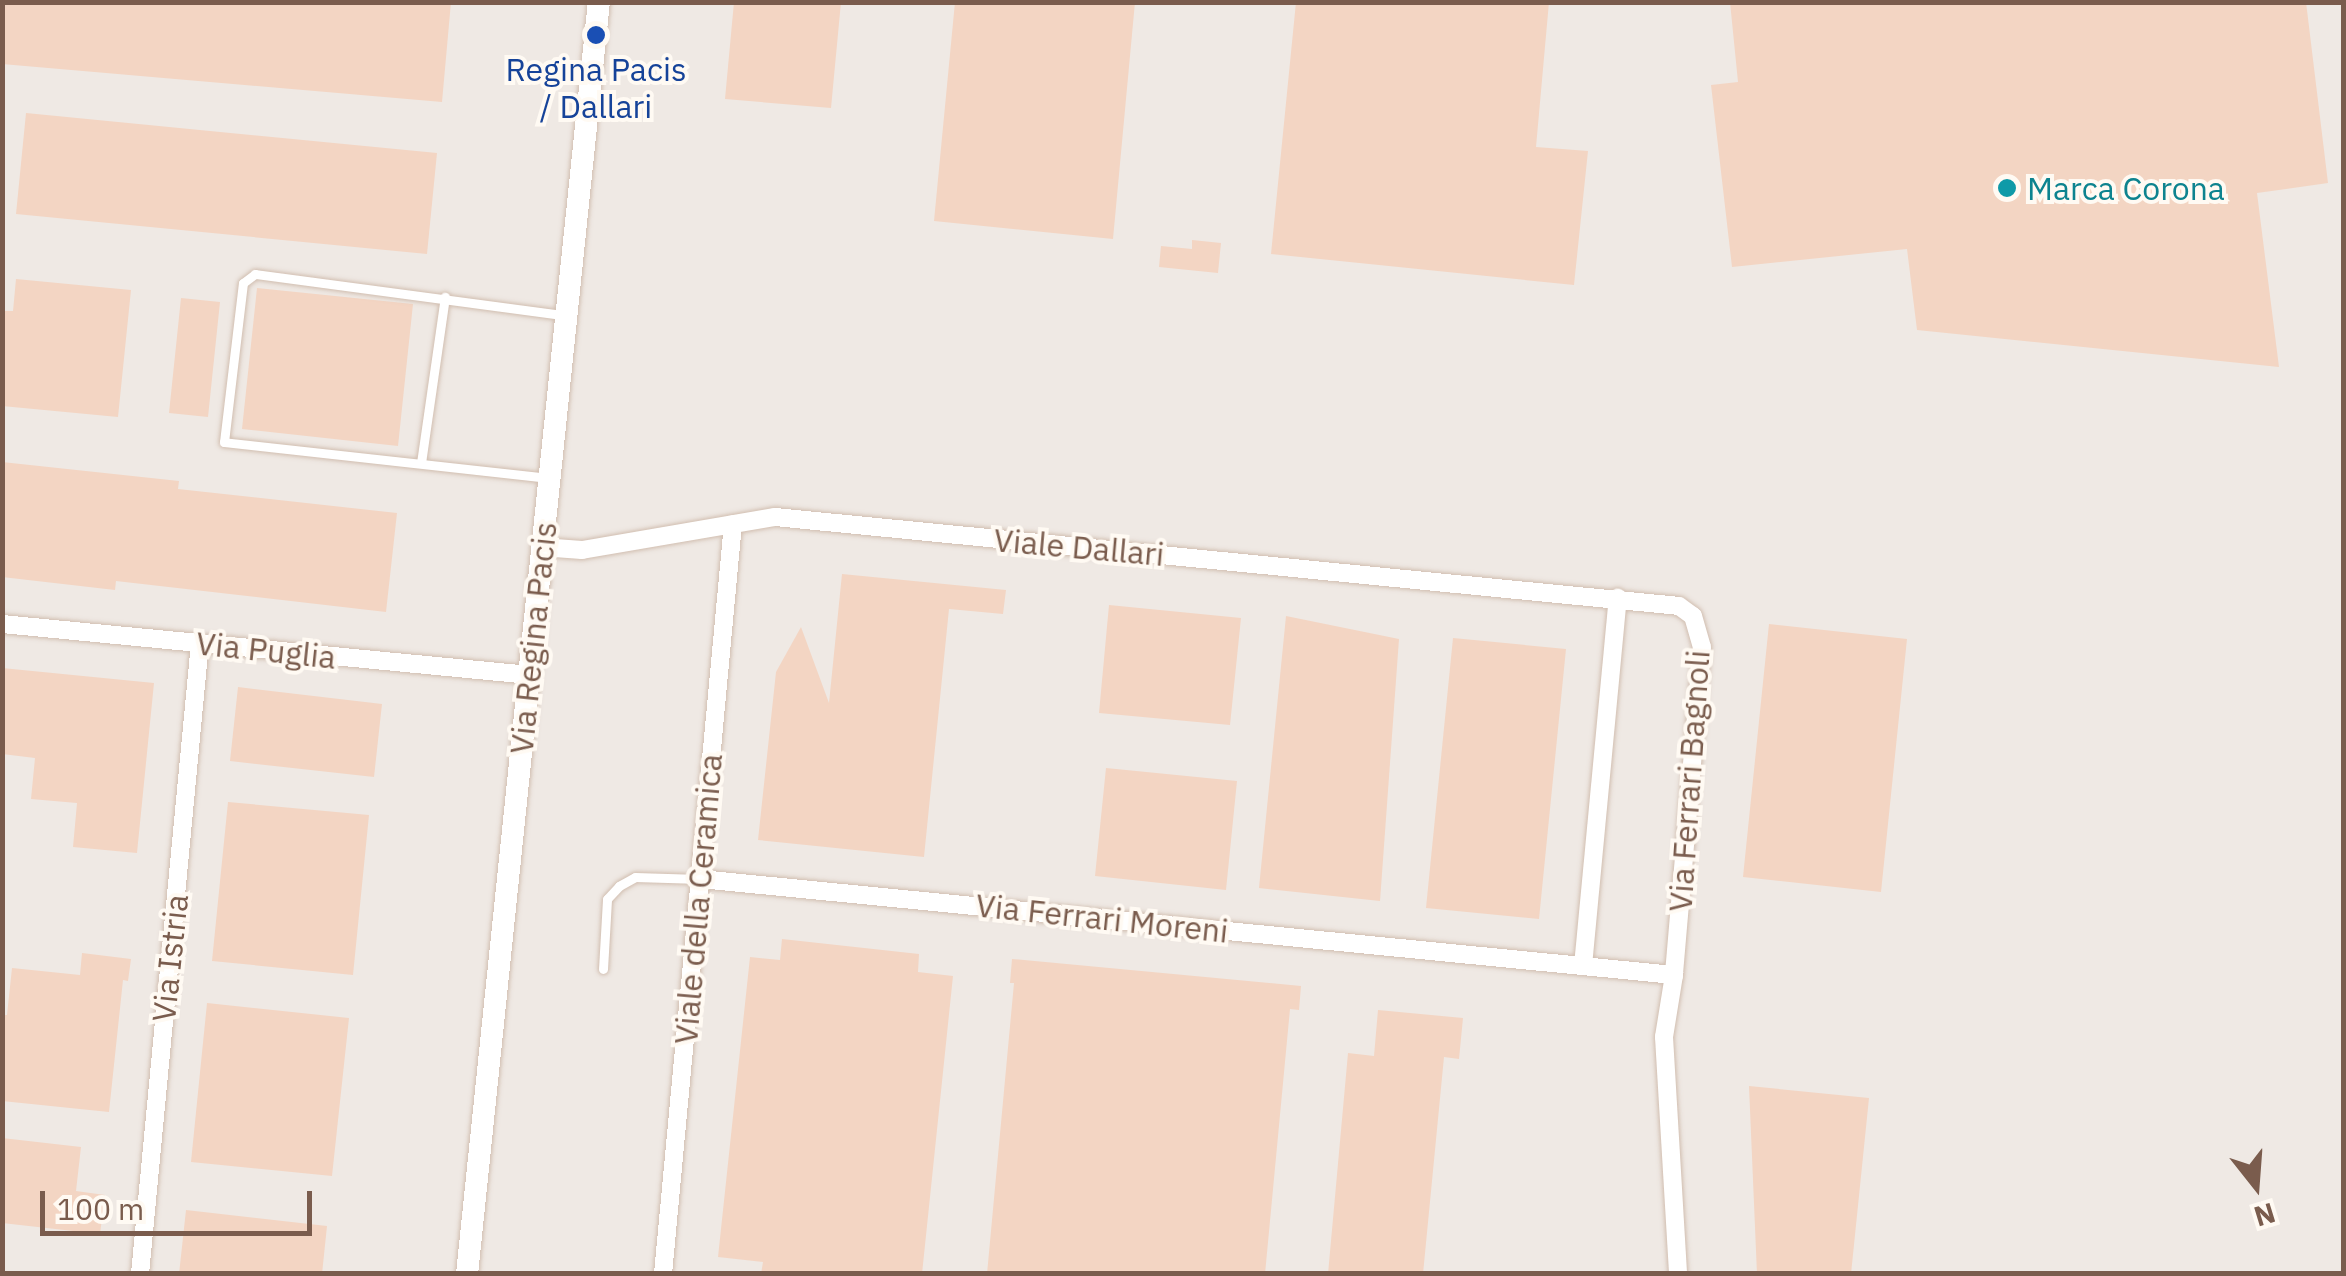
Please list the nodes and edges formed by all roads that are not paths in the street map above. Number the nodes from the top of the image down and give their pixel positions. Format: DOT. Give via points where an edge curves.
graph roads {
  1 [pos="599,2"];
  2 [pos="445,297"];
  3 [pos="566,315"];
  4 [pos="421,463"];
  5 [pos="548,478"];
  6 [pos="732,524"];
  7 [pos="541,547"];
  8 [pos="1618,598"];
  9 [pos="2,624"];
  10 [pos="200,643"];
  11 [pos="530,676"];
  12 [pos="700,878"];
  13 [pos="1583,966"];
  14 [pos="603,968"];
  15 [pos="1674,975"];
  16 [pos="140,1274"];
  17 [pos="467,1274"];
  18 [pos="663,1274"];
  19 [pos="1678,1274"];
  1 -- 3 [label="street, Via Regina Pacis"];
  2 -- 3 [label="lane"];
  2 -- 4 [label="lane"];
  2 -- 4 [label="lane" via="255,274 243,283 224,442"];
  3 -- 5 [label="street, Via Regina Pacis"];
  4 -- 5 [label="lane"];
  5 -- 7 [label="street, Via Regina Pacis"];
  6 -- 7 [label="street, Viale Dallari" via="582,550"];
  6 -- 8 [label="street, Viale Dallari" via="775,517"];
  6 -- 12 [label="street, Viale della Ceramica"];
  7 -- 11 [label="street, Via Regina Pacis"];
  8 -- 13 [label="street"];
  8 -- 15 [label="street, Via Ferrari Bagnoli" via="1679,606 1700,631"];
  9 -- 10 [label="street, Via Puglia"];
  10 -- 11 [label="street, Via Puglia"];
  10 -- 16 [label="street, Via Istria"];
  11 -- 17 [label="street, Via Regina Pacis"];
  12 -- 13 [label="street, Via Ferrari Moreni"];
  12 -- 14 [label="lane, Via Ferrari Moreni" via="636,877 619,886 607,899"];
  12 -- 18 [label="street, Viale della Ceramica"];
  13 -- 15 [label="street, Via Ferrari Moreni"];
  15 -- 19 [label="street, Via Ferrari Bagnoli" via="1664,1037"];
}
